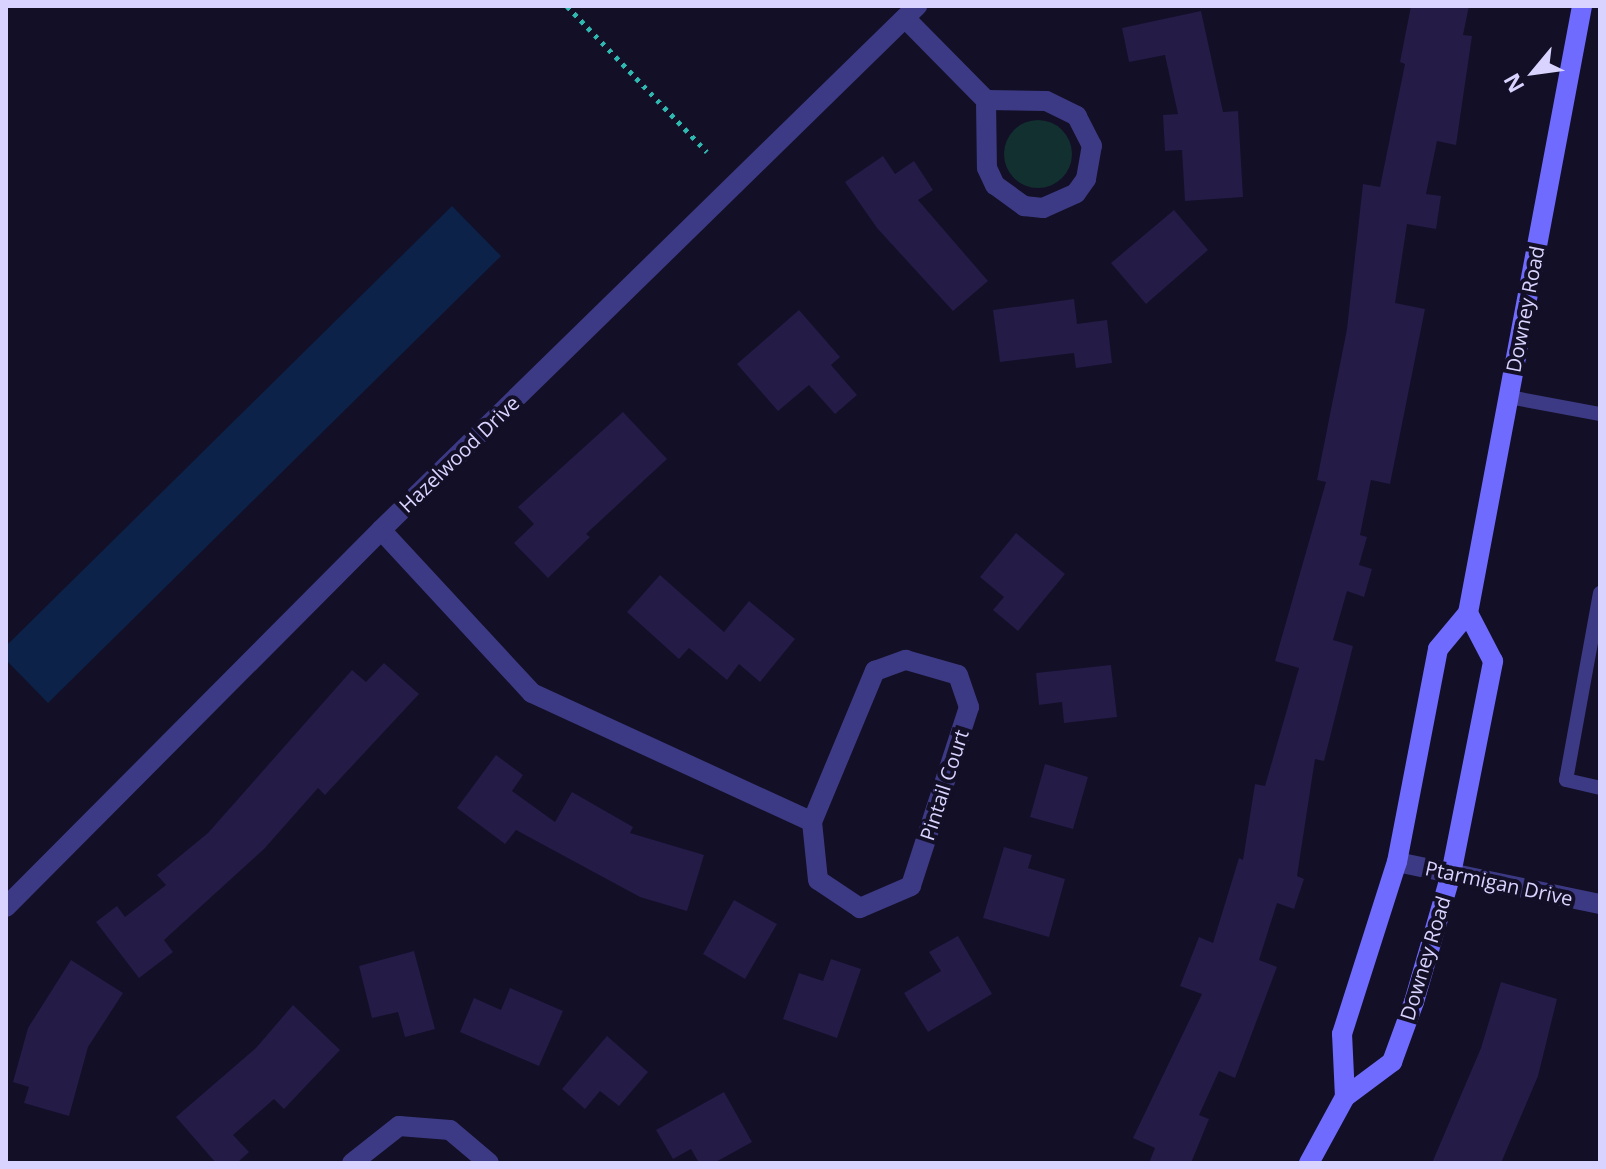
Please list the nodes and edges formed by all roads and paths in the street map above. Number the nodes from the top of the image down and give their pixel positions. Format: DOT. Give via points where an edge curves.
graph roads {
  1 [pos="567,6"];
  2 [pos="1582,6"];
  3 [pos="911,12"];
  4 [pos="986,100"];
  5 [pos="707,152"];
  6 [pos="1509,397"];
  7 [pos="1600,414"];
  8 [pos="381,530"];
  9 [pos="1600,593"];
  10 [pos="1468,613"];
  11 [pos="1600,788"];
  12 [pos="812,822"];
  13 [pos="1397,862"];
  14 [pos="1451,874"];
  15 [pos="1600,904"];
  16 [pos="6,907"];
  17 [pos="1345,1097"];
  18 [pos="352,1163"];
  19 [pos="489,1163"];
  20 [pos="1309,1163"];
  1 -- 5 [label="path"];
  2 -- 6 [label="main road, Downey Road"];
  3 -- 4 [label="street"];
  3 -- 8 [label="street, Hazelwood Drive"];
  4 -- 4 [label="street" via="987,168 995,185 1008,198 1043,208 1076,193 1086,179 1092,146 1077,116 1046,101"];
  6 -- 7 [label="lane"];
  6 -- 10 [label="main road, Downey Road"];
  8 -- 12 [label="street" via="532,693"];
  8 -- 16 [label="street, Hazelwood Drive"];
  9 -- 11 [label="lane" via="1566,780"];
  10 -- 13 [label="main road, Downey Road" via="1438,649"];
  10 -- 14 [label="main road, Downey Road" via="1493,661"];
  12 -- 12 [label="street, Pintail Court" via="818,880 860,908 911,886 969,707 958,675 906,660 875,671"];
  13 -- 14 [label="street, Ptarmigan Drive"];
  13 -- 17 [label="main road, Downey Road" via="1342,1034"];
  14 -- 15 [label="street, Ptarmigan Drive"];
  14 -- 17 [label="main road, Downey Road" via="1392,1062"];
  17 -- 20 [label="main road, Downey Road"];
  18 -- 19 [label="street" via="399,1126 450,1130"];
}
